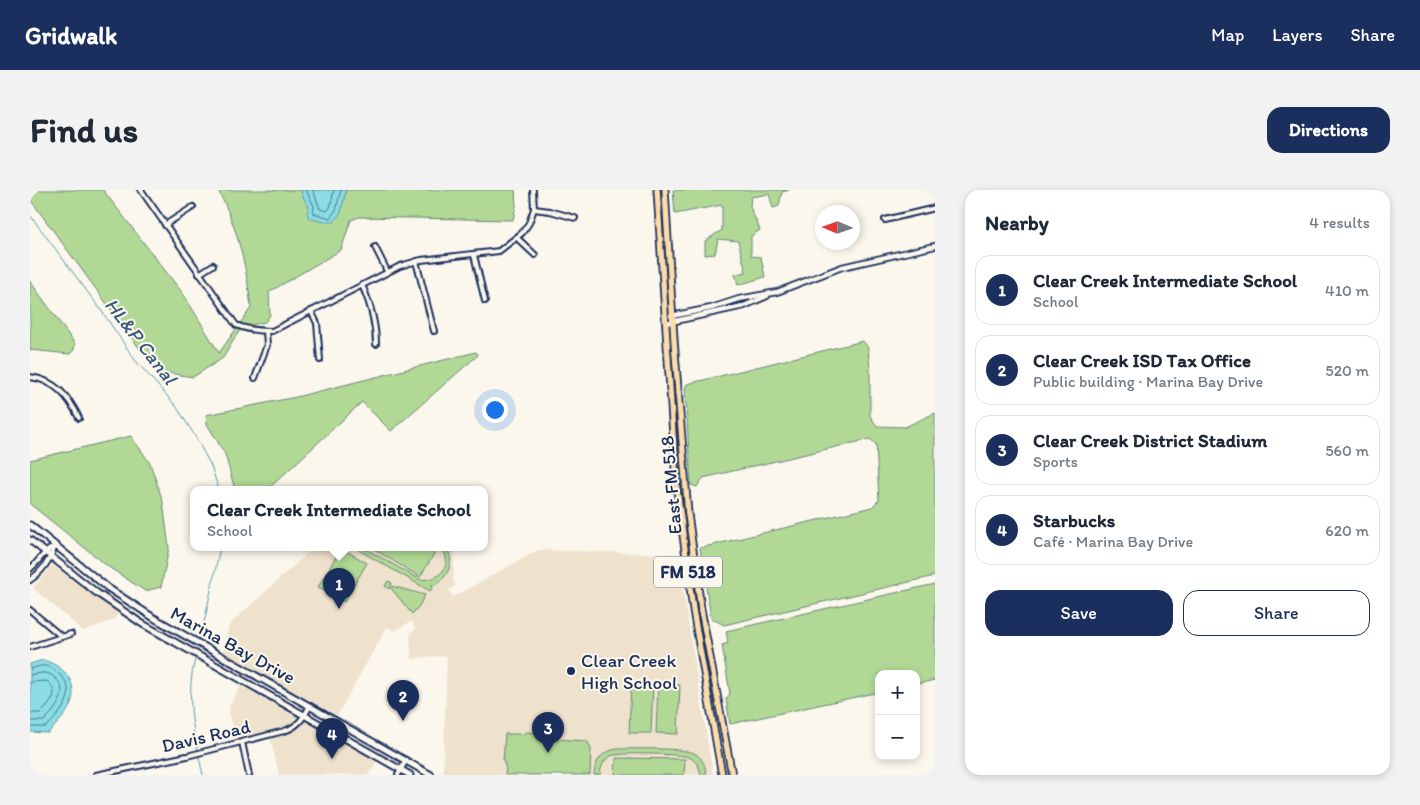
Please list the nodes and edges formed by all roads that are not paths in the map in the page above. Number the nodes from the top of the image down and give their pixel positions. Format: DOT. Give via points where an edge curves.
graph roads {
  1 [pos="141,190"];
  2 [pos="533,190"];
  3 [pos="657,190"];
  4 [pos="665,190"];
  5 [pos="193,208"];
  6 [pos="935,208"];
  7 [pos="534,209"];
  8 [pos="575,218"];
  9 [pos="885,220"];
  10 [pos="165,225"];
  11 [pos="517,238"];
  12 [pos="660,238"];
  13 [pos="668,238"];
  14 [pos="935,246"];
  15 [pos="375,247"];
  16 [pos="474,255"];
  17 [pos="535,256"];
  18 [pos="416,262"];
  19 [pos="213,265"];
  20 [pos="388,271"];
  21 [pos="199,274"];
  22 [pos="362,285"];
  23 [pos="485,301"];
  24 [pos="311,311"];
  25 [pos="673,318"];
  26 [pos="665,320"];
  27 [pos="266,331"];
  28 [pos="434,331"];
  29 [pos="376,344"];
  30 [pos="320,360"];
  31 [pos="30,377"];
  32 [pos="255,378"];
  33 [pos="679,403"];
  34 [pos="670,404"];
  35 [pos="79,418"];
  36 [pos="685,481"];
  37 [pos="676,482"];
  38 [pos="30,525"];
  39 [pos="30,540"];
  40 [pos="55,546"];
  41 [pos="45,552"];
  42 [pos="51,557"];
  43 [pos="694,561"];
  44 [pos="686,562"];
  45 [pos="30,569"];
  46 [pos="30,580"];
  47 [pos="701,609"];
  48 [pos="30,610"];
  49 [pos="693,610"];
  50 [pos="154,618"];
  51 [pos="141,623"];
  52 [pos="71,634"];
  53 [pos="62,637"];
  54 [pos="30,647"];
  55 [pos="241,667"];
  56 [pos="713,671"];
  57 [pos="704,674"];
  58 [pos="236,677"];
  59 [pos="310,706"];
  60 [pos="305,715"];
  61 [pos="346,728"];
  62 [pos="342,736"];
  63 [pos="367,740"];
  64 [pos="242,742"];
  65 [pos="361,747"];
  66 [pos="406,760"];
  67 [pos="730,764"];
  68 [pos="720,766"];
  69 [pos="401,769"];
  70 [pos="96,775"];
  71 [pos="250,775"];
  72 [pos="398,775"];
  73 [pos="410,775"];
  74 [pos="431,775"];
  75 [pos="722,775"];
  76 [pos="732,775"];
  1 -- 10 [label="street"];
  2 -- 7 [label="street"];
  3 -- 12 [label="main road, East FM 518 / FM 518"];
  4 -- 13 [label="main road, East FM 518 / FM 518"];
  5 -- 10 [label="street"];
  6 -- 9 [label="street"];
  7 -- 8 [label="street"];
  7 -- 11 [label="street" via="529,223"];
  10 -- 21 [label="street"];
  11 -- 16 [label="street" via="499,251"];
  11 -- 17 [label="street"];
  12 -- 13 [label="main road"];
  12 -- 26 [label="main road, East FM 518 / FM 518"];
  13 -- 25 [label="main road, East FM 518 / FM 518"];
  14 -- 25 [label="street" via="842,267 773,293"];
  15 -- 20 [label="street"];
  16 -- 18 [label="street"];
  16 -- 23 [label="street"];
  18 -- 20 [label="street"];
  18 -- 28 [label="street"];
  19 -- 21 [label="street"];
  20 -- 22 [label="street"];
  21 -- 27 [label="street" via="236,325"];
  22 -- 24 [label="street"];
  22 -- 29 [label="street"];
  24 -- 27 [label="street"];
  24 -- 30 [label="street" via="317,323"];
  25 -- 26 [label="street"];
  25 -- 33 [label="main road, East FM 518 / FM 518"];
  26 -- 34 [label="main road, East FM 518 / FM 518"];
  27 -- 32 [label="street" via="267,344"];
  31 -- 35 [label="street" via="51,383 71,401"];
  33 -- 34 [label="main road"];
  33 -- 36 [label="main road, East FM 518 / FM 518"];
  34 -- 37 [label="main road, East FM 518 / FM 518"];
  36 -- 37 [label="main road"];
  36 -- 43 [label="main road, East FM 518 / FM 518"];
  37 -- 44 [label="main road, East FM 518 / FM 518"];
  38 -- 40 [label="main road, Marina Bay Drive"];
  39 -- 41 [label="main road, Marina Bay Drive"];
  40 -- 41 [label="street"];
  40 -- 42 [label="street"];
  40 -- 50 [label="main road, Marina Bay Drive" via="108,588"];
  41 -- 42 [label="main road, Marina Bay Drive"];
  41 -- 45 [label="street"];
  42 -- 46 [label="street"];
  42 -- 51 [label="main road, Marina Bay Drive"];
  43 -- 44 [label="main road"];
  43 -- 47 [label="main road, East FM 518 / FM 518"];
  44 -- 49 [label="main road, East FM 518 / FM 518"];
  47 -- 49 [label="main road"];
  47 -- 56 [label="main road, East FM 518 / FM 518"];
  48 -- 53 [label="street"];
  49 -- 57 [label="main road, East FM 518 / FM 518"];
  50 -- 51 [label="main road" via="144,619"];
  50 -- 55 [label="main road, Marina Bay Drive"];
  51 -- 58 [label="main road, Marina Bay Drive"];
  52 -- 53 [label="street"];
  53 -- 54 [label="street"];
  55 -- 58 [label="main road"];
  55 -- 59 [label="main road, Marina Bay Drive"];
  56 -- 57 [label="main road"];
  56 -- 67 [label="main road, East FM 518 / FM 518"];
  57 -- 68 [label="main road, East FM 518 / FM 518"];
  58 -- 60 [label="main road, Marina Bay Drive"];
  59 -- 60 [label="street, Davis Road"];
  59 -- 61 [label="main road, Marina Bay Drive"];
  60 -- 62 [label="main road, Marina Bay Drive"];
  60 -- 64 [label="street, Davis Road" via="292,729"];
  61 -- 62 [label="main road"];
  61 -- 63 [label="main road, Marina Bay Drive"];
  62 -- 65 [label="main road, Marina Bay Drive"];
  63 -- 65 [label="main road"];
  63 -- 66 [label="main road, Marina Bay Drive"];
  64 -- 70 [label="street, Davis Road"];
  64 -- 71 [label="street"];
  65 -- 69 [label="main road, Marina Bay Drive"];
  66 -- 69 [label="street"];
  66 -- 74 [label="main road, Marina Bay Drive"];
  67 -- 68 [label="main road"];
  67 -- 76 [label="main road, East FM 518 / FM 518"];
  68 -- 75 [label="main road, East FM 518 / FM 518"];
  69 -- 72 [label="street"];
  69 -- 73 [label="main road, Marina Bay Drive"];
}
